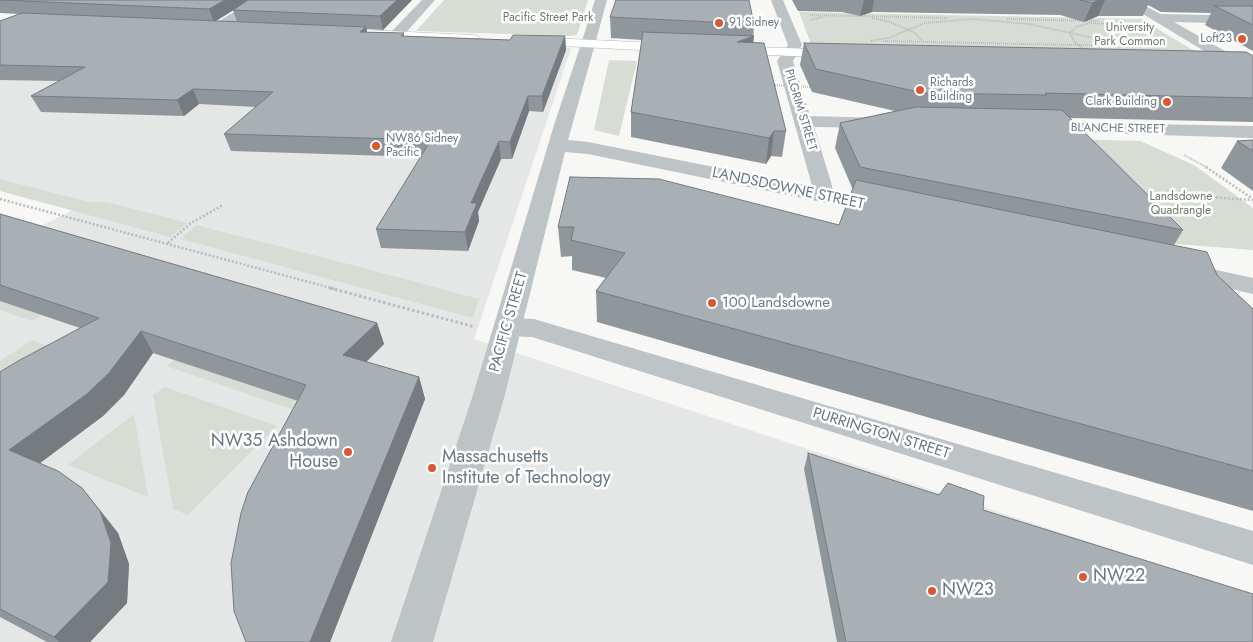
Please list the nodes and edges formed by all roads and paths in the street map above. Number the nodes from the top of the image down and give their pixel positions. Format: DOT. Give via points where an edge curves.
graph roads {
  1 [pos="262,0"];
  2 [pos="429,0"];
  3 [pos="601,0"];
  4 [pos="777,0"];
  5 [pos="1126,0"];
  6 [pos="966,14"];
  7 [pos="784,15"];
  8 [pos="829,16"];
  9 [pos="859,16"];
  10 [pos="1158,18"];
  11 [pos="972,19"];
  12 [pos="808,20"];
  13 [pos="1253,20"];
  14 [pos="1126,21"];
  15 [pos="1102,22"];
  16 [pos="1128,25"];
  17 [pos="201,27"];
  18 [pos="218,28"];
  19 [pos="244,29"];
  20 [pos="907,30"];
  21 [pos="1070,33"];
  22 [pos="349,34"];
  23 [pos="396,35"];
  24 [pos="485,39"];
  25 [pos="514,40"];
  26 [pos="871,40"];
  27 [pos="1162,41"];
  28 [pos="931,42"];
  29 [pos="588,44"];
  30 [pos="1078,45"];
  31 [pos="936,47"];
  32 [pos="1135,47"];
  33 [pos="1164,47"];
  34 [pos="688,48"];
  35 [pos="718,49"];
  36 [pos="1085,50"];
  37 [pos="790,53"];
  38 [pos="856,54"];
  39 [pos="1202,62"];
  40 [pos="1234,62"];
  41 [pos="1253,63"];
  42 [pos="1253,74"];
  43 [pos="770,85"];
  44 [pos="813,87"];
  45 [pos="803,122"];
  46 [pos="894,124"];
  47 [pos="1028,127"];
  48 [pos="1141,129"];
  49 [pos="1253,132"];
  50 [pos="558,145"];
  51 [pos="1137,194"];
  52 [pos="823,195"];
  53 [pos="0,199"];
  54 [pos="1253,200"];
  55 [pos="223,205"];
  56 [pos="905,213"];
  57 [pos="168,243"];
  58 [pos="1168,268"];
  59 [pos="1253,286"];
  60 [pos="508,327"];
  61 [pos="1253,548"];
  62 [pos="412,642"];
  1 -- 18 [label="street"];
  2 -- 23 [label="street"];
  3 -- 29 [label="street, PACIFIC STREET"];
  4 -- 7 [label="street, PILGRIM STREET"];
  5 -- 10 [label="street"];
  6 -- 11 [label="path"];
  7 -- 8 [label="path"];
  7 -- 37 [label="street, PILGRIM STREET" via="795,45"];
  8 -- 9 [label="path"];
  8 -- 12 [label="path"];
  9 -- 11 [label="path"];
  9 -- 20 [label="path" via="890,22"];
  10 -- 13 [label="street"];
  10 -- 40 [label="street"];
  11 -- 15 [label="path"];
  11 -- 20 [label="path" via="933,22"];
  11 -- 21 [label="path" via="1011,22"];
  14 -- 15 [label="path"];
  15 -- 16 [label="path"];
  15 -- 21 [label="path" via="1080,25"];
  17 -- 18 [label="main road"];
  18 -- 19 [label="main road"];
  20 -- 26 [label="path" via="888,38"];
  20 -- 28 [label="path" via="923,41"];
  21 -- 30 [label="path"];
  21 -- 32 [label="path"];
  22 -- 23 [label="main road"];
  23 -- 24 [label="main road"];
  25 -- 29 [label="main road"];
  27 -- 32 [label="path"];
  28 -- 30 [label="path"];
  28 -- 31 [label="path"];
  29 -- 34 [label="main road"];
  29 -- 50 [label="street, PACIFIC STREET"];
  30 -- 32 [label="path"];
  30 -- 36 [label="path"];
  32 -- 33 [label="path"];
  35 -- 37 [label="main road"];
  37 -- 38 [label="main road"];
  37 -- 45 [label="street, PILGRIM STREET" via="785,61"];
  39 -- 40 [label="main road"];
  40 -- 41 [label="main road"];
  40 -- 42 [label="street"];
  43 -- 44 [label="path, bridge"];
  45 -- 46 [label="street"];
  45 -- 52 [label="street, PILGRIM STREET"];
  47 -- 48 [label="street, BLANCHE STREET"];
  48 -- 49 [label="street, BLANCHE STREET"];
  48 -- 54 [label="path" via="1152,139 1206,167"];
  50 -- 52 [label="street, LANDSDOWNE STREET" via="588,148"];
  50 -- 60 [label="street, PACIFIC STREET"];
  51 -- 54 [label="path"];
  52 -- 56 [label="street, LANDSDOWNE STREET"];
  53 -- 57 [label="path"];
  55 -- 57 [label="path" via="191,223"];
  57 -- 60 [label="path" via="481,329"];
  58 -- 59 [label="street"];
  60 -- 61 [label="street, PURRINGTON STREET" via="534,328"];
  60 -- 62 [label="street, PACIFIC STREET"];
}
